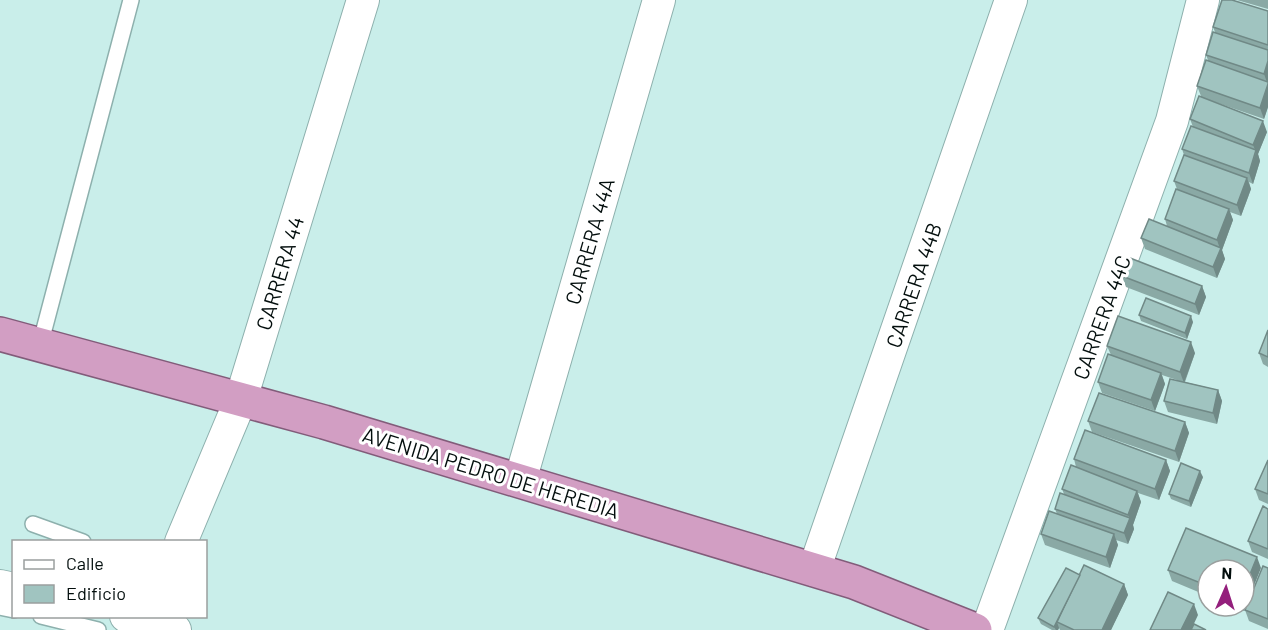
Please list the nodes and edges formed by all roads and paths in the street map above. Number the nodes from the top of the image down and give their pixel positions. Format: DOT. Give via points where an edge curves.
graph roads {
  1 [pos="130,0"];
  2 [pos="363,0"];
  3 [pos="658,0"];
  4 [pos="1011,0"];
  5 [pos="1203,0"];
  6 [pos="0,334"];
  7 [pos="40,345"];
  8 [pos="241,399"];
  9 [pos="520,481"];
  10 [pos="33,524"];
  11 [pos="77,540"];
  12 [pos="182,540"];
  13 [pos="814,570"];
  14 [pos="49,618"];
  15 [pos="98,630"];
  16 [pos="975,630"];
  17 [pos="987,630"];
  1 -- 7 [label="lane"];
  2 -- 8 [label="street, CARRERA 44"];
  3 -- 9 [label="street, CARRERA 44A"];
  4 -- 13 [label="street, CARRERA 44B"];
  5 -- 17 [label="street, CARRERA 44C" via="1172,121"];
  6 -- 7 [label="highway, AVENIDA PEDRO DE HEREDIA"];
  7 -- 8 [label="highway, AVENIDA PEDRO DE HEREDIA"];
  8 -- 9 [label="highway, AVENIDA PEDRO DE HEREDIA"];
  8 -- 12 [label="street, CARRERA 44"];
  9 -- 13 [label="highway, AVENIDA PEDRO DE HEREDIA"];
  10 -- 11 [label="lane"];
  13 -- 16 [label="highway, AVENIDA PEDRO DE HEREDIA"];
  14 -- 15 [label="lane"];
}
